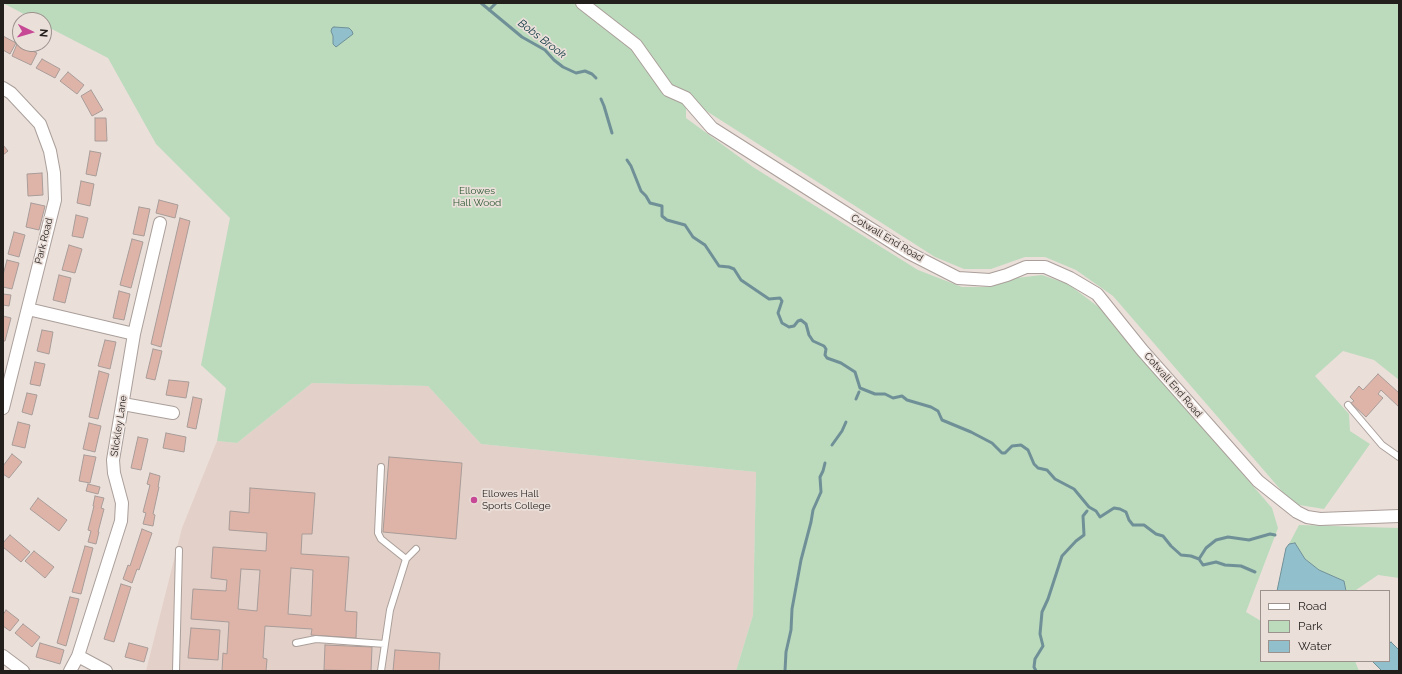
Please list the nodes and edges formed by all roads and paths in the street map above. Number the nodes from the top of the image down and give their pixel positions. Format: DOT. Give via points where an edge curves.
graph roads {
  1 [pos="582,3"];
  2 [pos="6,94"];
  3 [pos="160,223"];
  4 [pos="28,309"];
  5 [pos="134,334"];
  6 [pos="123,404"];
  7 [pos="1348,405"];
  8 [pos="3,408"];
  9 [pos="173,413"];
  10 [pos="1399,457"];
  11 [pos="381,467"];
  12 [pos="1399,516"];
  13 [pos="416,549"];
  14 [pos="179,550"];
  15 [pos="406,559"];
  16 [pos="296,643"];
  17 [pos="385,644"];
  18 [pos="3,656"];
  19 [pos="78,656"];
  20 [pos="22,671"];
  21 [pos="70,671"];
  22 [pos="106,671"];
  23 [pos="176,671"];
  24 [pos="381,671"];
  1 -- 12 [label="street, Cotwall End Road" via="636,45 668,90 686,98 712,128 909,253 958,278 990,280 1026,267 1045,267 1097,294 1142,350 1258,482 1297,512 1320,519"];
  2 -- 4 [label="street, Park Road" via="40,124 50,151 54,173 54,200"];
  3 -- 5 [label="street, Stickley Lane"];
  4 -- 5 [label="street"];
  4 -- 8 [label="street, Park Road"];
  5 -- 6 [label="street, Stickley Lane"];
  6 -- 9 [label="street"];
  6 -- 19 [label="street, Stickley Lane" via="113,460 122,503 121,520"];
  7 -- 10 [label="lane" via="1382,445"];
  11 -- 15 [label="lane" via="378,533 381,539"];
  13 -- 15 [label="lane"];
  14 -- 23 [label="lane"];
  15 -- 17 [label="lane" via="390,610"];
  16 -- 17 [label="lane" via="316,639"];
  17 -- 24 [label="lane"];
  18 -- 20 [label="street"];
  19 -- 21 [label="street, Stickley Lane"];
  19 -- 22 [label="street"];
}
